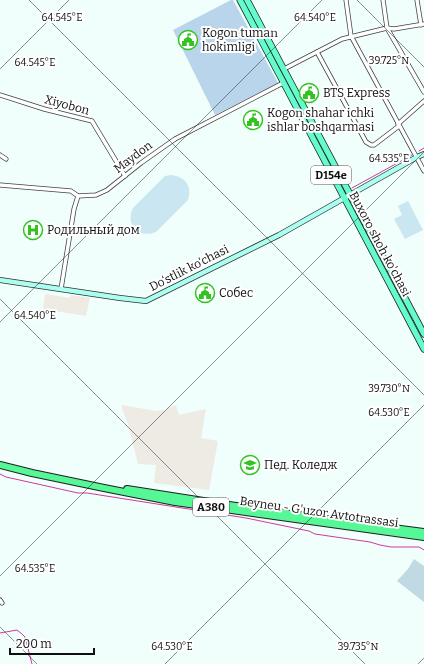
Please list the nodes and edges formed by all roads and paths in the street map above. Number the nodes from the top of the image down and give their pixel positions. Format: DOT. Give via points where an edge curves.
graph roads {
  1 [pos="240,0"];
  2 [pos="247,0"];
  3 [pos="346,0"];
  4 [pos="382,0"];
  5 [pos="417,0"];
  6 [pos="422,24"];
  7 [pos="387,28"];
  8 [pos="351,36"];
  9 [pos="317,52"];
  10 [pos="284,69"];
  11 [pos="289,79"];
  12 [pos="283,83"];
  13 [pos="424,92"];
  14 [pos="0,95"];
  15 [pos="424,101"];
  16 [pos="399,125"];
  17 [pos="424,154"];
  18 [pos="0,155"];
  19 [pos="417,157"];
  20 [pos="6,159"];
  21 [pos="424,171"];
  22 [pos="125,176"];
  23 [pos="0,185"];
  24 [pos="350,195"];
  25 [pos="78,196"];
  26 [pos="344,198"];
  27 [pos="0,280"];
  28 [pos="60,289"];
  29 [pos="424,334"];
  30 [pos="424,349"];
  31 [pos="0,461"];
  32 [pos="0,465"];
  33 [pos="424,532"];
  34 [pos="424,537"];
  1 -- 12 [label="main road, Buxoro shoh ko'chasi / D154e"];
  2 -- 10 [label="main road, Buxoro shoh ko'chasi / D154e"];
  3 -- 8 [label="street"];
  4 -- 7 [label="street"];
  5 -- 6 [label="street"];
  6 -- 7 [label="street"];
  7 -- 8 [label="street"];
  7 -- 13 [label="street"];
  8 -- 9 [label="street"];
  8 -- 16 [label="street"];
  9 -- 10 [label="street"];
  9 -- 16 [label="street" via="368,144 374,145"];
  10 -- 11 [label="main road, Buxoro shoh ko'chasi / D154e"];
  11 -- 12 [label="main road"];
  11 -- 24 [label="main road, Buxoro shoh ko'chasi / D154e"];
  12 -- 22 [label="street, Maydon" via="175,139"];
  12 -- 26 [label="main road, Buxoro shoh ko'chasi / D154e"];
  14 -- 22 [label="street, Xiyobon" via="92,121"];
  15 -- 16 [label="street"];
  16 -- 19 [label="street"];
  17 -- 19 [label="street, Do‘stlik ko‘chasi"];
  18 -- 20 [label="street"];
  19 -- 21 [label="street"];
  19 -- 24 [label="street, Do‘stlik ko‘chasi"];
  22 -- 25 [label="street, Maydon" via="96,195"];
  23 -- 25 [label="street" via="71,191"];
  24 -- 26 [label="street, Do‘stlik ko‘chasi"];
  24 -- 29 [label="main road, Buxoro shoh ko'chasi / D154e"];
  25 -- 28 [label="street"];
  26 -- 28 [label="street, Do‘stlik ko‘chasi" via="146,301"];
  26 -- 30 [label="main road, Buxoro shoh ko'chasi / D154e"];
  27 -- 28 [label="street, Do‘stlik ko‘chasi"];
  31 -- 33 [label="highway, Beyneu - G'uzor Avtotrassasi / A380" via="160,494"];
  32 -- 34 [label="highway, Beyneu - G'uzor Avtotrassasi / A380" via="175,502"];
}
